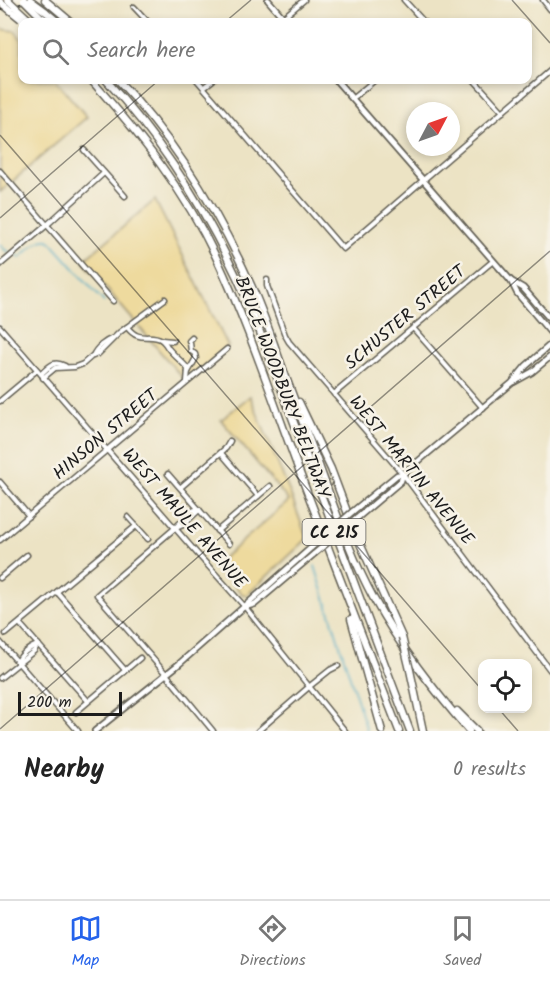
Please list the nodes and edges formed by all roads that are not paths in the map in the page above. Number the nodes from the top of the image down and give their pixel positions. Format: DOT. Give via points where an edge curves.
graph roads {
  1 [pos="8,0"];
  2 [pos="24,0"];
  3 [pos="30,0"];
  4 [pos="45,0"];
  5 [pos="268,0"];
  6 [pos="304,0"];
  7 [pos="404,0"];
  8 [pos="543,0"];
  9 [pos="0,2"];
  10 [pos="134,7"];
  11 [pos="550,9"];
  12 [pos="43,13"];
  13 [pos="23,18"];
  14 [pos="24,18"];
  15 [pos="46,18"];
  16 [pos="51,18"];
  17 [pos="66,18"];
  18 [pos="144,18"];
  19 [pos="283,18"];
  20 [pos="287,18"];
  21 [pos="420,18"];
  22 [pos="550,71"];
  23 [pos="95,84"];
  24 [pos="110,84"];
  25 [pos="121,84"];
  26 [pos="126,84"];
  27 [pos="201,84"];
  28 [pos="208,84"];
  29 [pos="340,84"];
  30 [pos="370,84"];
  31 [pos="478,84"];
  32 [pos="204,87"];
  33 [pos="353,98"];
  34 [pos="138,103"];
  35 [pos="502,112"];
  36 [pos="84,150"];
  37 [pos="0,171"];
  38 [pos="104,173"];
  39 [pos="424,180"];
  40 [pos="125,196"];
  41 [pos="48,224"];
  42 [pos="493,261"];
  43 [pos="0,265"];
  44 [pos="267,280"];
  45 [pos="512,281"];
  46 [pos="165,299"];
  47 [pos="113,301"];
  48 [pos="550,318"];
  49 [pos="0,327"];
  50 [pos="127,327"];
  51 [pos="413,328"];
  52 [pos="550,332"];
  53 [pos="192,338"];
  54 [pos="161,340"];
  55 [pos="173,341"];
  56 [pos="550,345"];
  57 [pos="227,349"];
  58 [pos="550,357"];
  59 [pos="283,369"];
  60 [pos="37,370"];
  61 [pos="188,372"];
  62 [pos="42,376"];
  63 [pos="187,383"];
  64 [pos="512,383"];
  65 [pos="334,394"];
  66 [pos="0,401"];
  67 [pos="483,408"];
  68 [pos="230,441"];
  69 [pos="107,450"];
  70 [pos="221,453"];
  71 [pos="168,474"];
  72 [pos="403,474"];
  73 [pos="0,482"];
  74 [pos="270,486"];
  75 [pos="181,487"];
  76 [pos="258,496"];
  77 [pos="199,509"];
  78 [pos="29,516"];
  79 [pos="128,517"];
  80 [pos="136,526"];
  81 [pos="175,528"];
  82 [pos="217,531"];
  83 [pos="148,539"];
  84 [pos="0,540"];
  85 [pos="229,544"];
  86 [pos="27,555"];
  87 [pos="0,578"];
  88 [pos="57,592"];
  89 [pos="345,592"];
  90 [pos="246,607"];
  91 [pos="20,624"];
  92 [pos="6,634"];
  93 [pos="0,642"];
  94 [pos="38,644"];
  95 [pos="140,658"];
  96 [pos="18,662"];
  97 [pos="338,666"];
  98 [pos="412,667"];
  99 [pos="125,670"];
  100 [pos="550,670"];
  101 [pos="166,674"];
  102 [pos="0,678"];
  103 [pos="310,686"];
  104 [pos="88,701"];
  105 [pos="76,712"];
  106 [pos="78,731"];
  107 [pos="96,731"];
  108 [pos="213,731"];
  109 [pos="258,731"];
  110 [pos="345,731"];
  111 [pos="382,731"];
  112 [pos="399,731"];
  113 [pos="410,731"];
  114 [pos="423,731"];
  115 [pos="469,731"];
  116 [pos="477,731"];
  1 -- 14 [label="highway, bridge"];
  2 -- 12 [label="highway, bridge"];
  3 -- 12 [label="highway, bridge"];
  4 -- 17 [label="highway"];
  5 -- 19 [label="main road"];
  6 -- 20 [label="street"];
  7 -- 21 [label="street"];
  8 -- 11 [label="street"];
  9 -- 13 [label="highway, bridge"];
  10 -- 18 [label="street"];
  12 -- 15 [label="highway"];
  12 -- 16 [label="highway"];
  22 -- 35 [label="street"];
  23 -- 89 [label="highway, BRUCE WOODBURY BELTWAY / CC 215" via="147,146 215,255"];
  24 -- 113 [label="highway, BRUCE WOODBURY BELTWAY / CC 215" via="138,115 180,174 231,263"];
  25 -- 34 [label="highway, CC 215"];
  26 -- 34 [label="highway"];
  27 -- 32 [label="street"];
  28 -- 32 [label="street"];
  29 -- 33 [label="main road"];
  30 -- 33 [label="street"];
  31 -- 35 [label="street"];
  32 -- 39 [label="street" via="343,249"];
  33 -- 39 [label="main road"];
  34 -- 59 [label="highway, CC 215" via="184,164 222,227 251,285"];
  35 -- 39 [label="street"];
  36 -- 38 [label="street"];
  37 -- 41 [label="street"];
  38 -- 40 [label="street"];
  38 -- 41 [label="street"];
  39 -- 42 [label="main road"];
  41 -- 43 [label="street"];
  41 -- 47 [label="street"];
  42 -- 45 [label="main road"];
  42 -- 51 [label="street, SCHUSTER STREET"];
  44 -- 65 [label="street, WEST MARTIN AVENUE" via="289,342"];
  45 -- 48 [label="main road"];
  45 -- 52 [label="main road" via="517,293"];
  46 -- 50 [label="street"];
  49 -- 60 [label="street, WEST MAULE AVENUE"];
  50 -- 54 [label="street" via="135,336"];
  50 -- 62 [label="street" via="81,365 55,368"];
  51 -- 65 [label="street, SCHUSTER STREET"];
  51 -- 67 [label="street"];
  53 -- 61 [label="street" via="191,351 196,358"];
  54 -- 55 [label="street"];
  54 -- 61 [label="street"];
  56 -- 64 [label="main road"];
  57 -- 63 [label="street, HINSON STREET"];
  58 -- 64 [label="main road"];
  59 -- 98 [label="highway, bridge" via="331,469"];
  59 -- 98 [label="highway, CC 215" via="357,563"];
  60 -- 62 [label="street, WEST MAULE AVENUE"];
  60 -- 66 [label="street"];
  61 -- 63 [label="street"];
  62 -- 69 [label="street, WEST MAULE AVENUE"];
  63 -- 69 [label="street, HINSON STREET"];
  64 -- 67 [label="main road"];
  65 -- 72 [label="street, WEST MARTIN AVENUE"];
  67 -- 72 [label="main road"];
  68 -- 70 [label="street"];
  69 -- 78 [label="street, HINSON STREET"];
  69 -- 81 [label="street, WEST MAULE AVENUE"];
  70 -- 75 [label="street"];
  70 -- 76 [label="street"];
  71 -- 75 [label="street"];
  72 -- 90 [label="main road, bridge" via="352,513"];
  72 -- 90 [label="main road, bridge" via="401,481 255,604"];
  72 -- 100 [label="street, WEST MARTIN AVENUE"];
  73 -- 78 [label="street"];
  74 -- 76 [label="street"];
  75 -- 77 [label="street"];
  76 -- 82 [label="street"];
  77 -- 81 [label="street"];
  77 -- 82 [label="street"];
  78 -- 84 [label="street, HINSON STREET"];
  79 -- 80 [label="street"];
  80 -- 83 [label="street"];
  80 -- 88 [label="street"];
  81 -- 90 [label="street, WEST MAULE AVENUE"];
  81 -- 101 [label="street" via="97,595"];
  82 -- 85 [label="street"];
  86 -- 87 [label="street"];
  88 -- 91 [label="street"];
  88 -- 99 [label="street"];
  89 -- 111 [label="highway"];
  89 -- 112 [label="highway, BRUCE WOODBURY BELTWAY / CC 215"];
  90 -- 101 [label="main road"];
  90 -- 103 [label="street, WEST MAULE AVENUE"];
  91 -- 92 [label="street"];
  91 -- 94 [label="street"];
  93 -- 96 [label="street"];
  94 -- 96 [label="street"];
  94 -- 104 [label="street"];
  95 -- 99 [label="street"];
  96 -- 102 [label="street"];
  96 -- 106 [label="street"];
  97 -- 103 [label="street"];
  98 -- 114 [label="highway"];
  98 -- 115 [label="highway"];
  98 -- 116 [label="highway"];
  99 -- 104 [label="street"];
  101 -- 107 [label="main road"];
  101 -- 108 [label="street"];
  103 -- 109 [label="street"];
  103 -- 110 [label="street, WEST MAULE AVENUE"];
  104 -- 105 [label="street"];
}
